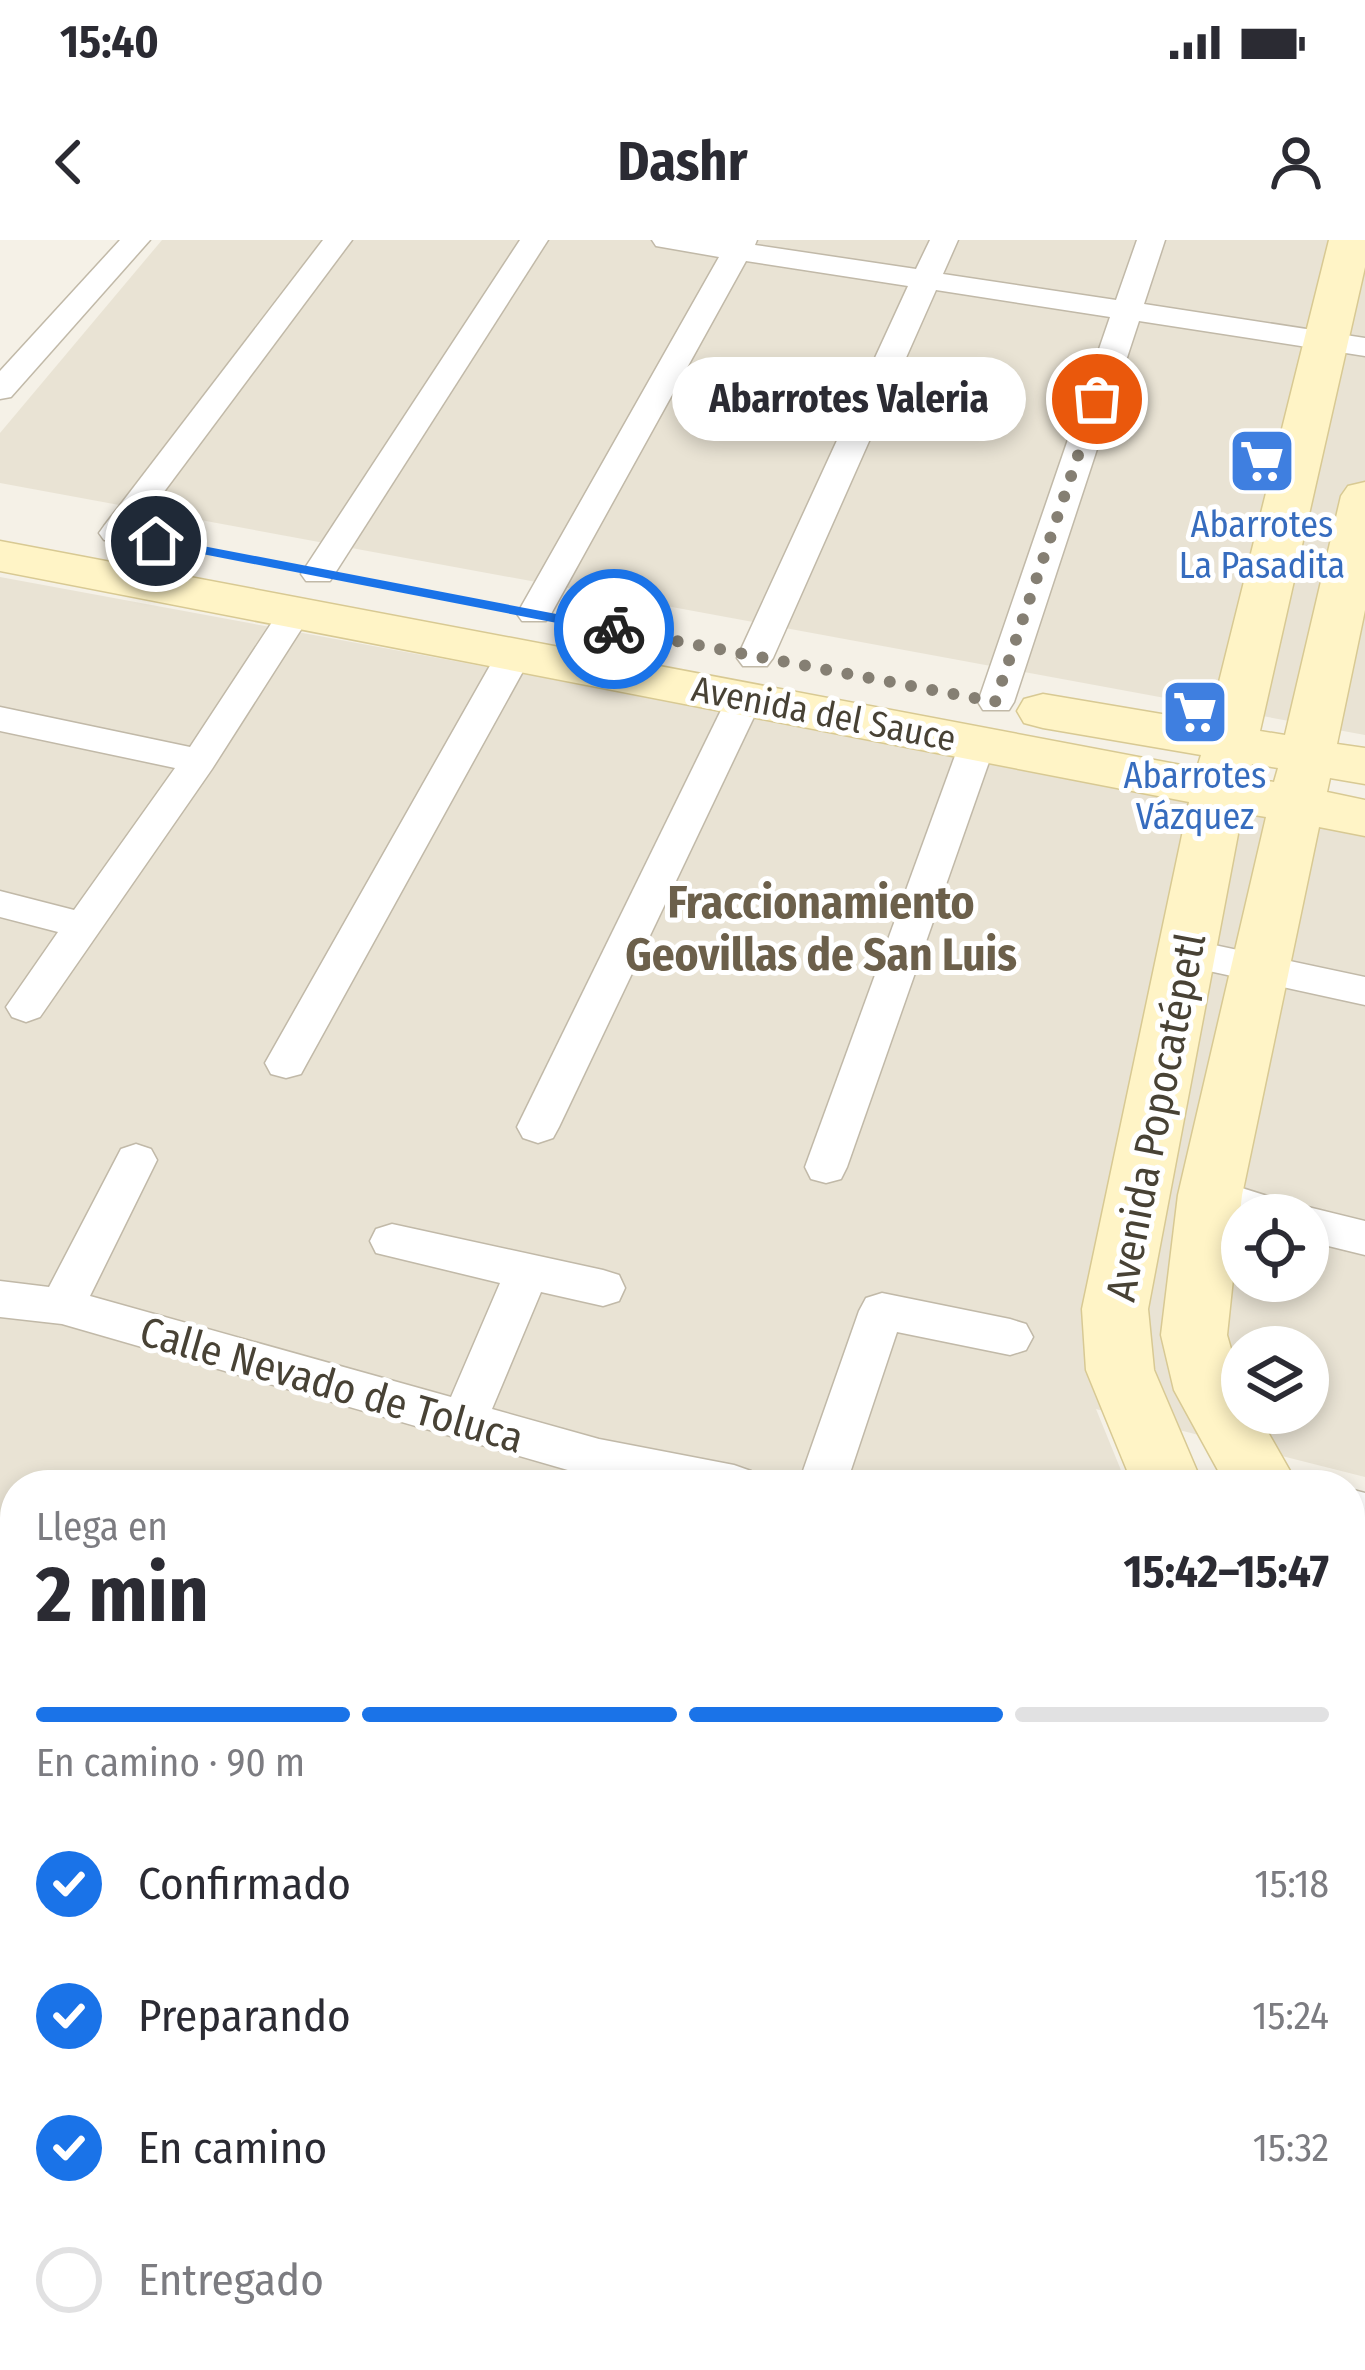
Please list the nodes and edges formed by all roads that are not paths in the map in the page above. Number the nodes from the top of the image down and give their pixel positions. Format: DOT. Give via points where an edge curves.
graph roads {
  1 [pos="136,240"];
  2 [pos="338,240"];
  3 [pos="534,240"];
  4 [pos="666,240"];
  5 [pos="944,240"];
  6 [pos="1151,240"];
  7 [pos="1350,240"];
  8 [pos="740,246"];
  9 [pos="925,280"];
  10 [pos="1126,312"];
  11 [pos="1345,344"];
  12 [pos="0,390"];
  13 [pos="1365,496"];
  14 [pos="0,509"];
  15 [pos="116,533"];
  16 [pos="0,556"];
  17 [pos="306,594"];
  18 [pos="524,634"];
  19 [pos="750,678"];
  20 [pos="0,719"];
  21 [pos="987,722"];
  22 [pos="199,761"];
  23 [pos="1225,767"];
  24 [pos="1323,776"];
  25 [pos="1365,818"];
  26 [pos="0,904"];
  27 [pos="85,926"];
  28 [pos="1186,953"];
  29 [pos="1263,970"];
  30 [pos="1365,991"];
  31 [pos="26,1007"];
  32 [pos="286,1063"];
  33 [pos="538,1127"];
  34 [pos="136,1160"];
  35 [pos="826,1167"];
  36 [pos="1210,1195"];
  37 [pos="1221,1198"];
  38 [pos="1329,1229"];
  39 [pos="1365,1238"];
  40 [pos="392,1241"];
  41 [pos="526,1271"];
  42 [pos="603,1288"];
  43 [pos="0,1299"];
  44 [pos="62,1306"];
  45 [pos="1010,1337"];
  46 [pos="463,1423"];
  47 [pos="588,1470"];
  48 [pos="827,1470"];
  49 [pos="1160,1470"];
  50 [pos="1255,1470"];
  1 -- 12 [label="street"];
  2 -- 15 [label="street"];
  3 -- 17 [label="street"];
  4 -- 8 [label="street"];
  5 -- 9 [label="street"];
  6 -- 10 [label="street"];
  7 -- 11 [label="street, Avenida Popocatépetl"];
  8 -- 9 [label="street"];
  8 -- 18 [label="street"];
  9 -- 10 [label="street"];
  9 -- 19 [label="street"];
  10 -- 11 [label="street"];
  10 -- 21 [label="street"];
  11 -- 23 [label="street, Avenida Popocatépetl"];
  13 -- 24 [label="street, Avenida Popocatépetl"];
  14 -- 15 [label="street, Avenida del Sauce"];
  15 -- 17 [label="street, Avenida del Sauce"];
  16 -- 17 [label="street, Avenida del Sauce"];
  17 -- 18 [label="street, Avenida del Sauce"];
  17 -- 22 [label="street"];
  18 -- 19 [label="street, Avenida del Sauce"];
  18 -- 32 [label="street"];
  19 -- 21 [label="street, Avenida del Sauce"];
  19 -- 33 [label="street"];
  20 -- 22 [label="street"];
  21 -- 23 [label="street, Avenida del Sauce"];
  21 -- 35 [label="street"];
  22 -- 27 [label="street"];
  23 -- 24 [label="street, Avenida del Sauce"];
  23 -- 28 [label="street, Avenida Popocatépetl"];
  24 -- 25 [label="street, Avenida del Sauce"];
  24 -- 29 [label="street, Avenida Popocatépetl"];
  26 -- 27 [label="street"];
  27 -- 31 [label="street"];
  28 -- 29 [label="street"];
  28 -- 49 [label="street, Avenida Popocatépetl" via="1114,1309 1120,1370"];
  29 -- 30 [label="street"];
  29 -- 36 [label="street, Avenida Popocatépetl"];
  34 -- 44 [label="street"];
  36 -- 37 [label="street"];
  36 -- 50 [label="street, Avenida Popocatépetl" via="1194,1335 1208,1390"];
  38 -- 39 [label="street"];
  40 -- 41 [label="street"];
  41 -- 42 [label="street"];
  41 -- 46 [label="street"];
  43 -- 44 [label="street, Calle Nevado de Toluca"];
  44 -- 46 [label="street, Calle Nevado de Toluca"];
  45 -- 48 [label="street" via="882,1311"];
  46 -- 47 [label="street, Calle Nevado de Toluca"];
}
